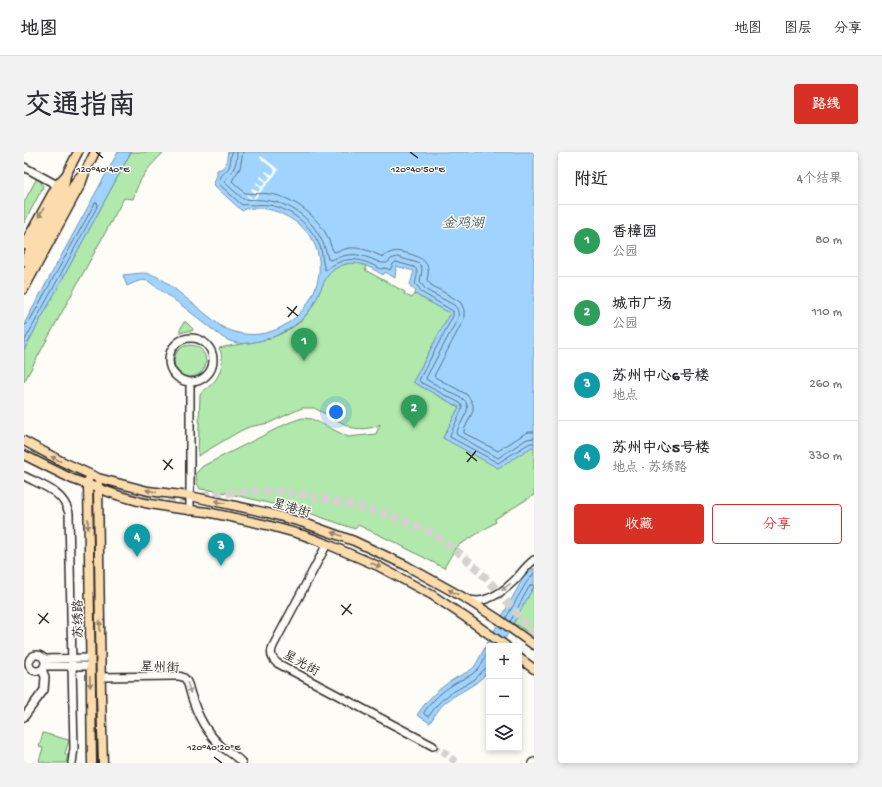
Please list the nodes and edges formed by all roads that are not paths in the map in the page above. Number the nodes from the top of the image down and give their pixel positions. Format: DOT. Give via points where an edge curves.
graph roads {
  1 [pos="78,152"];
  2 [pos="95,152"];
  3 [pos="24,167"];
  4 [pos="86,170"];
  5 [pos="66,175"];
  6 [pos="57,185"];
  7 [pos="24,245"];
  8 [pos="24,261"];
  9 [pos="24,276"];
  10 [pos="24,289"];
  11 [pos="190,383"];
  12 [pos="24,441"];
  13 [pos="24,454"];
  14 [pos="89,474"];
  15 [pos="24,476"];
  16 [pos="98,478"];
  17 [pos="88,485"];
  18 [pos="99,489"];
  19 [pos="190,496"];
  20 [pos="190,510"];
  21 [pos="327,544"];
  22 [pos="534,560"];
  23 [pos="468,600"];
  24 [pos="502,643"];
  25 [pos="534,645"];
  26 [pos="522,660"];
  27 [pos="26,662"];
  28 [pos="72,662"];
  29 [pos="90,662"];
  30 [pos="43,665"];
  31 [pos="534,669"];
  32 [pos="101,677"];
  33 [pos="24,717"];
  34 [pos="434,746"];
  35 [pos="72,763"];
  36 [pos="92,763"];
  37 [pos="103,763"];
  38 [pos="242,763"];
  1 -- 5 [label="main road"];
  2 -- 4 [label="main road"];
  3 -- 6 [label="street"];
  4 -- 9 [label="main road" via="76,181"];
  4 -- 10 [label="main road" via="81,184"];
  5 -- 6 [label="main road"];
  5 -- 8 [label="main road" via="64,188"];
  6 -- 7 [label="main road, one-way"];
  11 -- 11 [label="street" via="207,376 213,364 208,346 204,341 193,337 182,339 173,346 168,361 175,376"];
  11 -- 19 [label="street"];
  14 -- 12 [label="main road, 星港街, one-way"];
  13 -- 17 [label="main road, 星港街"];
  14 -- 16 [label="main road, 星港街"];
  14 -- 17 [label="main road, 苏绣路"];
  15 -- 28 [label="street" via="57,493 70,513"];
  16 -- 18 [label="main road, 苏绣路"];
  19 -- 16 [label="main road, 星港街, one-way" via="148,491"];
  17 -- 18 [label="main road, 星港街"];
  17 -- 29 [label="main road, 苏绣路, one-way"];
  18 -- 20 [label="main road, 星港街" via="145,503"];
  32 -- 18 [label="main road, 苏绣路, one-way"];
  19 -- 20 [label="street"];
  23 -- 19 [label="main road, 星港街, one-way" via="392,559 333,533 268,513"];
  20 -- 21 [label="main road, 星港街" via="279,528"];
  21 -- 24 [label="main road, 星港街, one-way" via="378,566 425,591"];
  21 -- 34 [label="street, 星光街" via="273,646 271,652 275,662"];
  22 -- 23 [label="street, one-way" via="510,585 495,595 478,601"];
  23 -- 25 [label="main road, 星港街"];
  26 -- 31 [label="main road"];
  27 -- 30 [label="street" via="37,671"];
  27 -- 30 [label="street" via="35,655 40,656"];
  28 -- 29 [label="street"];
  28 -- 30 [label="street"];
  28 -- 35 [label="street"];
  29 -- 36 [label="main road, 苏绣路, one-way"];
  30 -- 33 [label="street" via="44,690"];
  32 -- 37 [label="main road, 苏绣路"];
  32 -- 38 [label="street, 星州街, one-way" via="182,677 188,684 195,708 207,730"];
}
